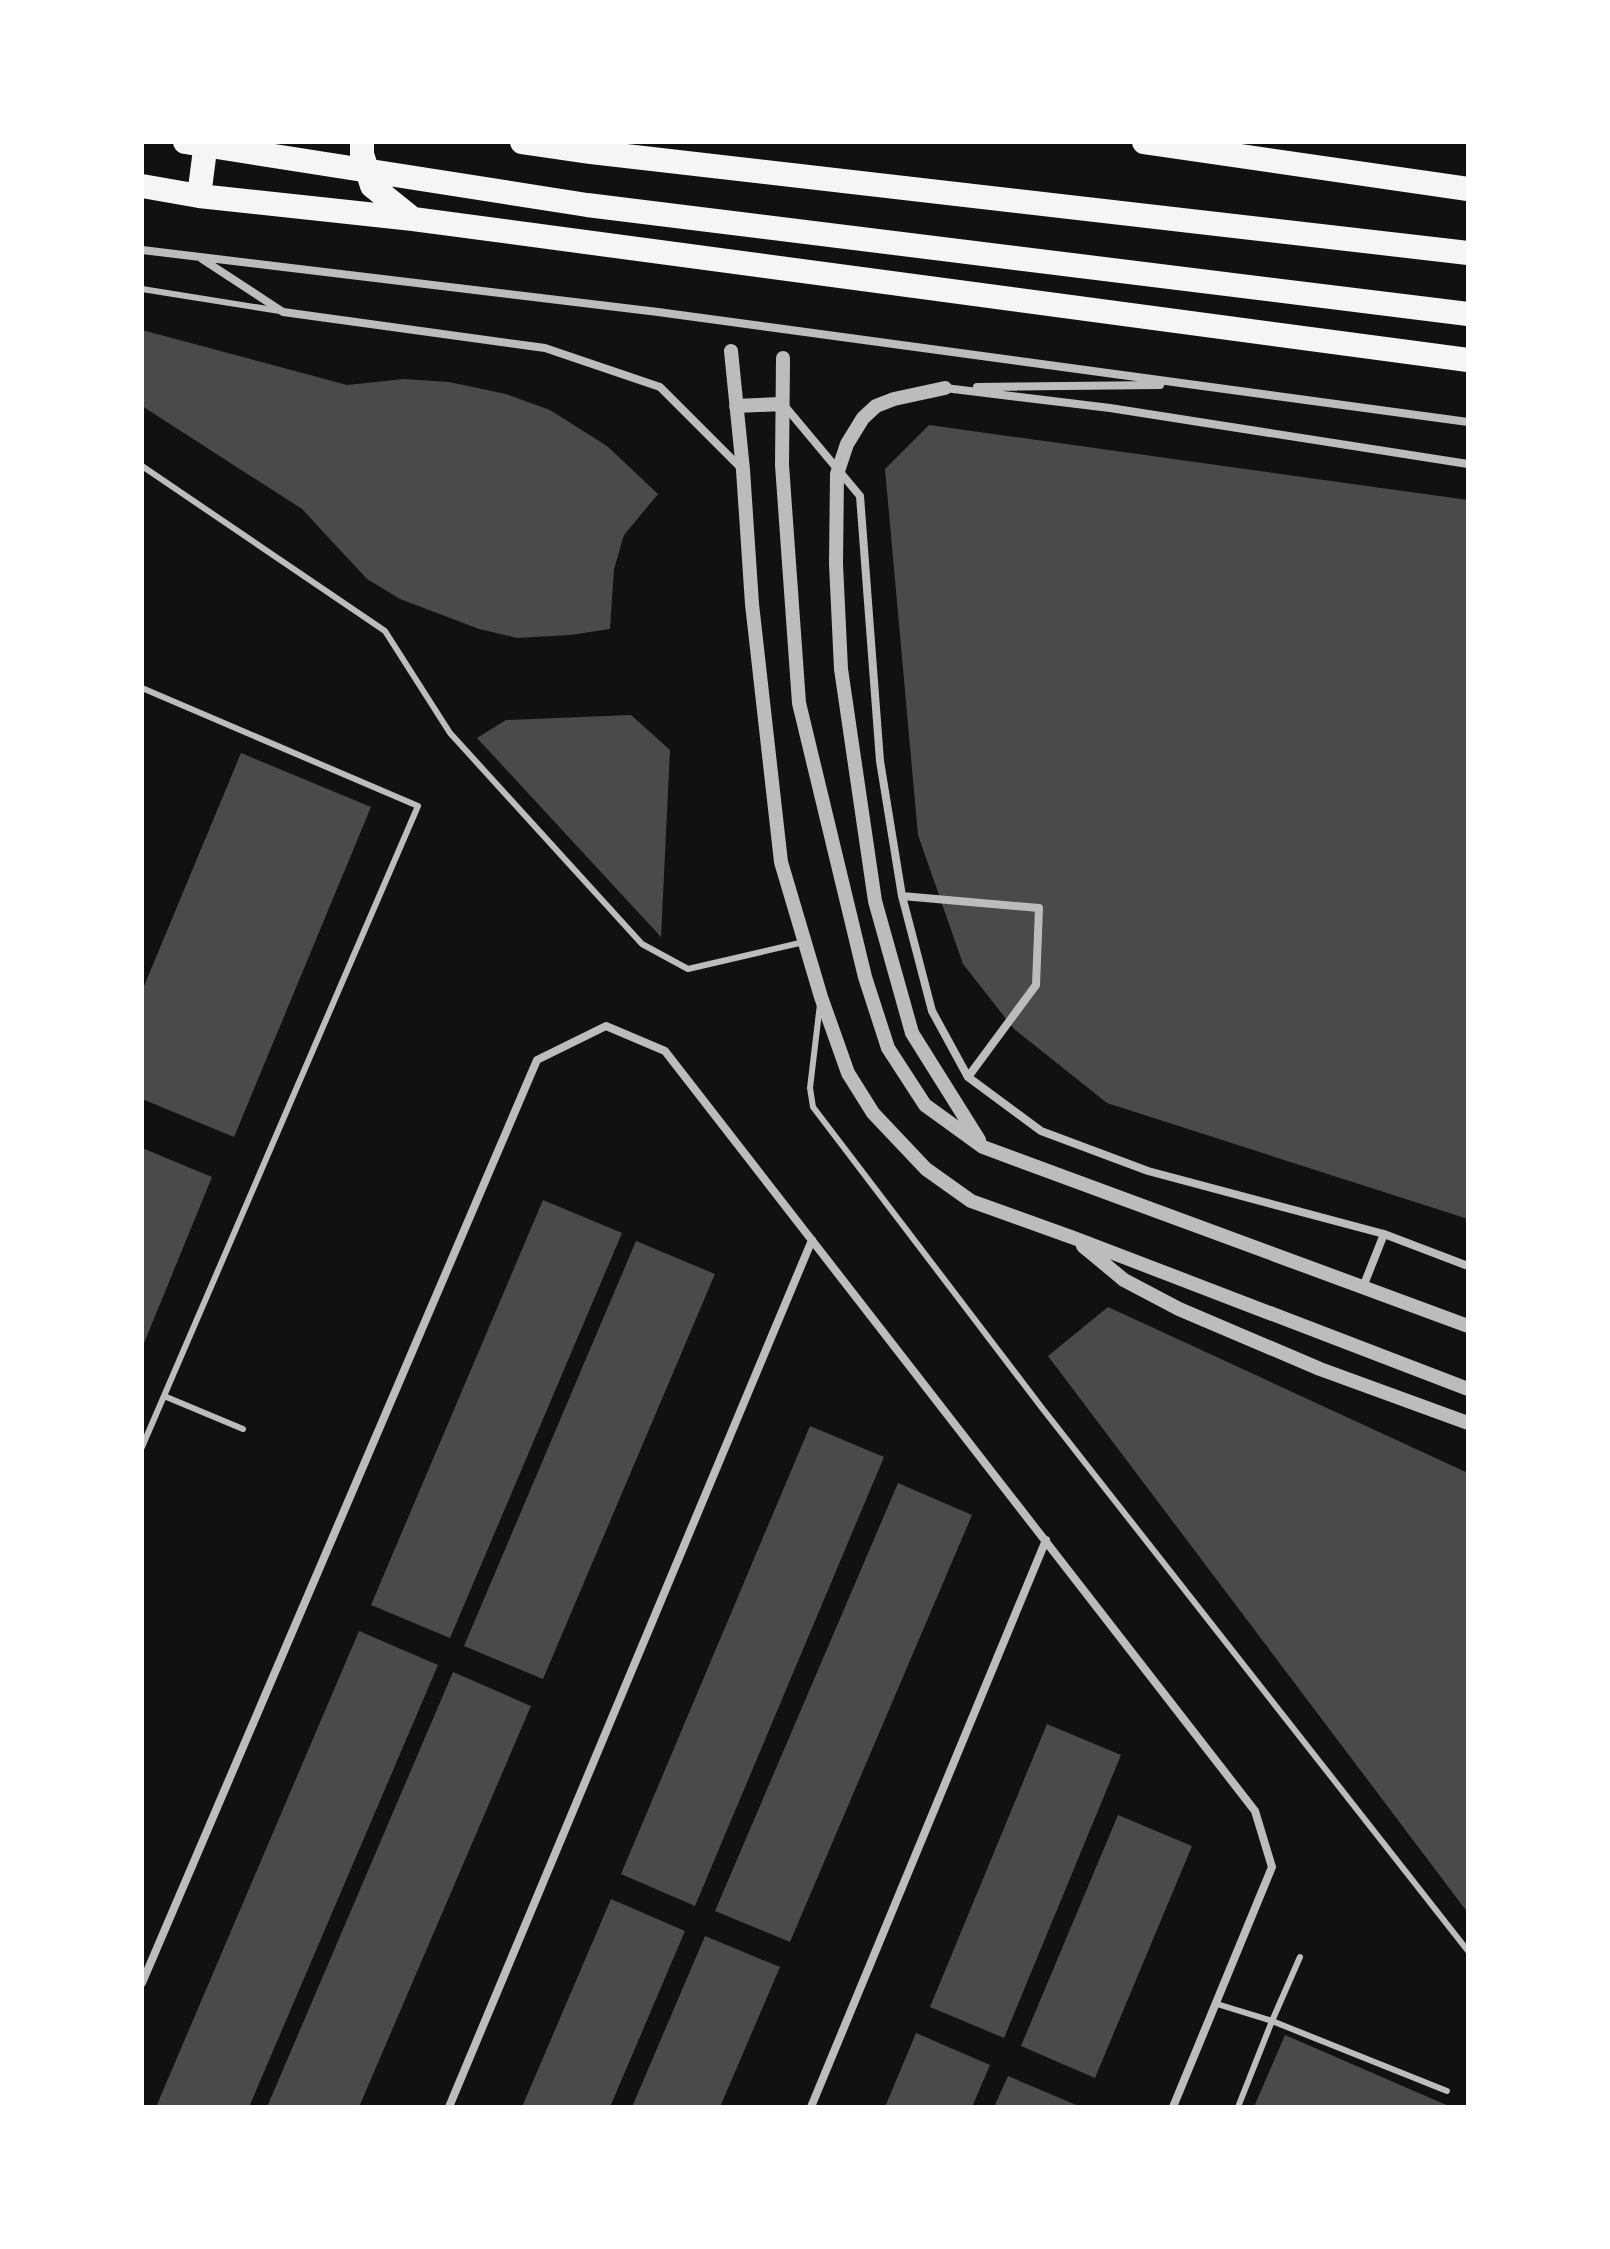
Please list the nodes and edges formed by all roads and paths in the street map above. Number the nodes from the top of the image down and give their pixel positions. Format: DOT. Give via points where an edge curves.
graph roads {
  1 [pos="185,142"];
  2 [pos="206,142"];
  3 [pos="362,142"];
  4 [pos="522,142"];
  5 [pos="1144,142"];
  6 [pos="142,186"];
  7 [pos="1467,189"];
  8 [pos="199,196"];
  9 [pos="413,219"];
  10 [pos="142,250"];
  11 [pos="1468,253"];
  12 [pos="199,257"];
  13 [pos="142,289"];
  14 [pos="283,312"];
  15 [pos="1468,314"];
  16 [pos="731,351"];
  17 [pos="783,358"];
  18 [pos="1468,360"];
  19 [pos="1189,384"];
  20 [pos="945,388"];
  21 [pos="782,404"];
  22 [pos="736,406"];
  23 [pos="1468,422"];
  24 [pos="1468,464"];
  25 [pos="142,466"];
  26 [pos="743,470"];
  27 [pos="142,688"];
  28 [pos="902,896"];
  29 [pos="804,942"];
  30 [pos="821,997"];
  31 [pos="968,1077"];
  32 [pos="983,1147"];
  33 [pos="1384,1234"];
  34 [pos="1074,1238"];
  35 [pos="812,1240"];
  36 [pos="1468,1266"];
  37 [pos="1363,1287"];
  38 [pos="1468,1326"];
  39 [pos="1468,1389"];
  40 [pos="164,1396"];
  41 [pos="1468,1423"];
  42 [pos="243,1429"];
  43 [pos="142,1447"];
  44 [pos="1046,1540"];
  45 [pos="1468,1951"];
  46 [pos="1300,1957"];
  47 [pos="142,1983"];
  48 [pos="1217,2004"];
  49 [pos="1272,2021"];
  50 [pos="1447,2091"];
  51 [pos="449,2107"];
  52 [pos="811,2107"];
  53 [pos="1173,2107"];
  54 [pos="1238,2107"];
  1 -- 15 [label="highway" via="587,205"];
  2 -- 8 [label="highway"];
  3 -- 9 [label="highway" via="372,186"];
  4 -- 11 [label="highway"];
  5 -- 7 [label="highway"];
  6 -- 8 [label="highway"];
  8 -- 9 [label="highway"];
  9 -- 18 [label="highway"];
  10 -- 12 [label="street"];
  12 -- 14 [label="street"];
  12 -- 19 [label="street"];
  13 -- 14 [label="lane"];
  14 -- 26 [label="street" via="545,348 646,382 660,387"];
  16 -- 22 [label="street"];
  17 -- 21 [label="street"];
  19 -- 20 [label="street"];
  19 -- 23 [label="street"];
  20 -- 24 [label="street"];
  20 -- 32 [label="street" via="894,399 863,418 837,474 836,564 841,654 875,901 912,1033"];
  21 -- 22 [label="street"];
  21 -- 28 [label="street" via="860,496 880,761"];
  21 -- 32 [label="street" via="799,703 865,977 888,1048 925,1105"];
  22 -- 26 [label="street"];
  25 -- 29 [label="lane" via="385,631 450,733 642,944 688,969"];
  26 -- 29 [label="street" via="781,862"];
  27 -- 40 [label="lane" via="418,806"];
  28 -- 31 [label="street" via="932,1011"];
  28 -- 31 [label="street" via="1039,908 1036,985"];
  29 -- 30 [label="street"];
  30 -- 34 [label="street" via="848,1073 873,1113 926,1169 971,1201"];
  30 -- 45 [label="lane" via="810,1088 813,1107"];
  31 -- 33 [label="street" via="1041,1131 1148,1171"];
  32 -- 37 [label="street"];
  33 -- 36 [label="street"];
  33 -- 37 [label="street"];
  34 -- 39 [label="street"];
  34 -- 41 [label="street" via="1124,1280 1179,1309 1320,1369"];
  35 -- 44 [label="street"];
  35 -- 47 [label="street" via="665,1051 606,1026 537,1060"];
  35 -- 51 [label="street"];
  37 -- 38 [label="street"];
  40 -- 42 [label="lane"];
  40 -- 43 [label="lane"];
  44 -- 48 [label="street" via="1255,1811 1272,1867"];
  44 -- 52 [label="street"];
  46 -- 49 [label="lane"];
  48 -- 49 [label="lane"];
  48 -- 53 [label="street"];
  49 -- 50 [label="lane"];
  49 -- 54 [label="lane"];
}
